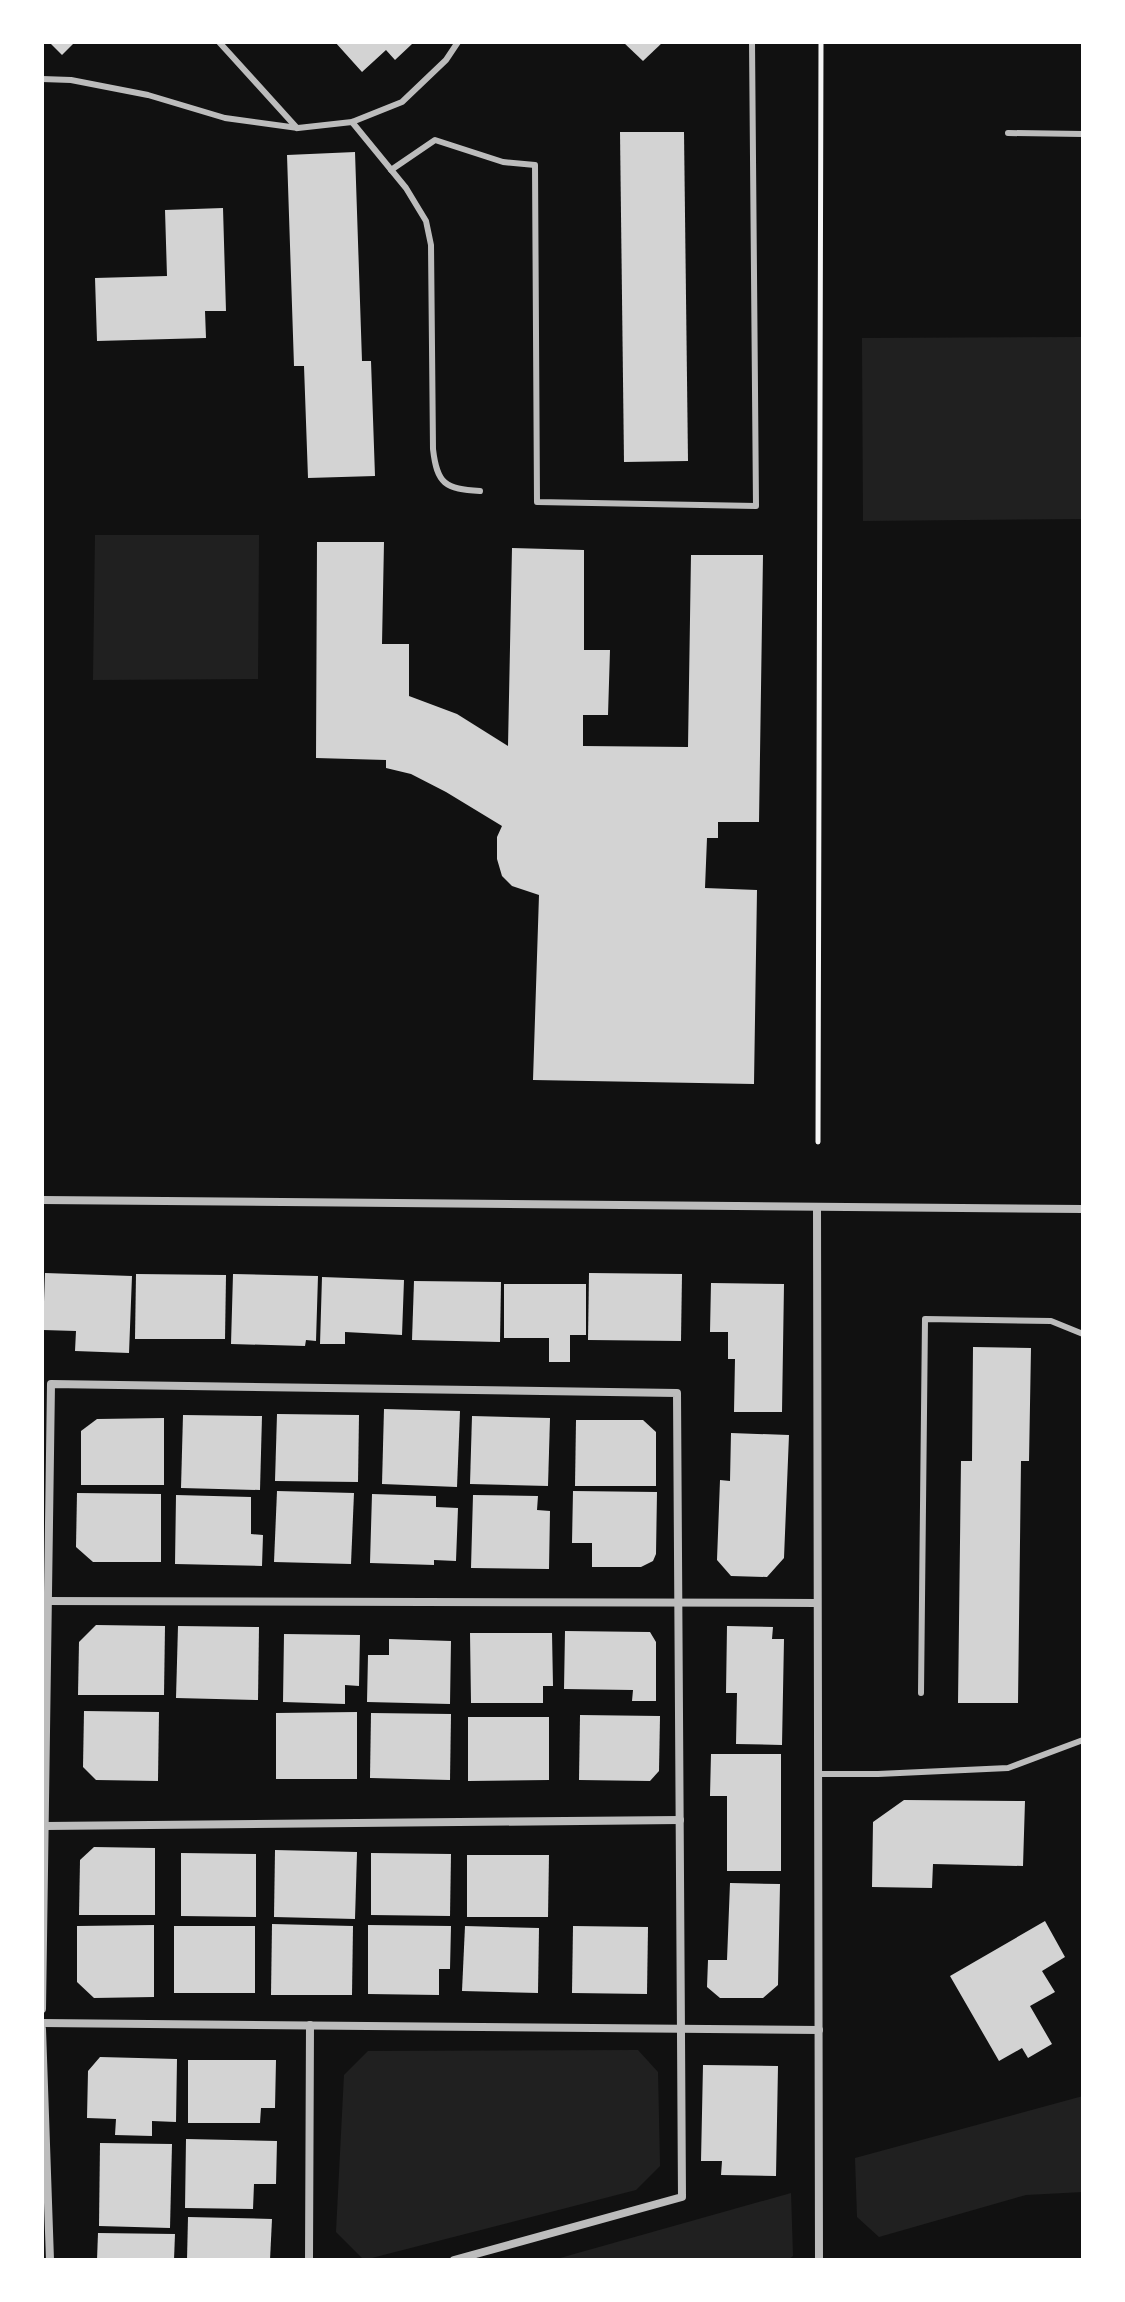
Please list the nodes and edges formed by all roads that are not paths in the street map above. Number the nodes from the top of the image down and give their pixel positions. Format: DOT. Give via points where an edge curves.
graph roads {
  1 [pos="219,42"];
  2 [pos="458,42"];
  3 [pos="752,42"];
  4 [pos="42,79"];
  5 [pos="352,122"];
  6 [pos="298,128"];
  7 [pos="1008,133"];
  8 [pos="1083,134"];
  9 [pos="391,170"];
  10 [pos="480,491"];
  11 [pos="42,1200"];
  12 [pos="817,1207"];
  13 [pos="1083,1209"];
  14 [pos="1083,1334"];
  15 [pos="45,1601"];
  16 [pos="679,1602"];
  17 [pos="817,1603"];
  18 [pos="921,1693"];
  19 [pos="1083,1740"];
  20 [pos="819,1774"];
  21 [pos="680,1820"];
  22 [pos="45,1826"];
  23 [pos="42,2009"];
  24 [pos="42,2023"];
  25 [pos="310,2025"];
  26 [pos="42,2029"];
  27 [pos="681,2029"];
  28 [pos="819,2030"];
  29 [pos="50,2260"];
  30 [pos="309,2260"];
  31 [pos="454,2260"];
  32 [pos="819,2260"];
  1 -- 6 [label="lane"];
  2 -- 5 [label="lane" via="402,102"];
  3 -- 9 [label="lane" via="756,506 537,502 535,165 503,162 435,140"];
  4 -- 6 [label="lane" via="71,80 225,118"];
  5 -- 6 [label="lane"];
  5 -- 9 [label="lane"];
  7 -- 8 [label="lane"];
  9 -- 10 [label="lane" via="426,221 431,245 436,471 445,484"];
  11 -- 12 [label="street"];
  12 -- 13 [label="street"];
  12 -- 17 [label="street"];
  14 -- 18 [label="lane" via="1051,1321 925,1319"];
  15 -- 16 [label="street"];
  15 -- 16 [label="street" via="51,1384 677,1393"];
  15 -- 22 [label="street"];
  16 -- 17 [label="street"];
  16 -- 21 [label="street"];
  17 -- 20 [label="street"];
  19 -- 20 [label="lane" via="1008,1768"];
  20 -- 28 [label="street"];
  21 -- 22 [label="street"];
  21 -- 27 [label="street"];
  22 -- 23 [label="street"];
  24 -- 25 [label="street"];
  25 -- 27 [label="street"];
  25 -- 30 [label="street"];
  26 -- 29 [label="street"];
  27 -- 28 [label="street"];
  27 -- 31 [label="street" via="682,2197"];
  28 -- 32 [label="street"];
}
